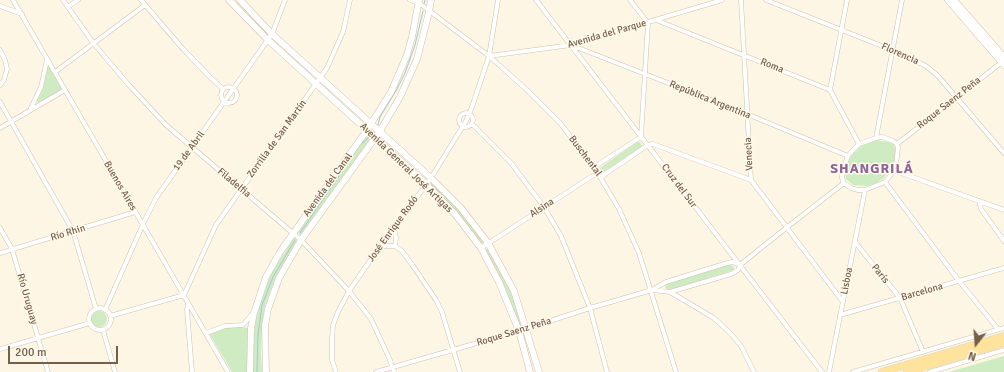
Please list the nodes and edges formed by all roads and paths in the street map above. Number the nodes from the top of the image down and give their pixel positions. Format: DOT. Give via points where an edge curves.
graph roads {
  1 [pos="13,0"];
  2 [pos="63,0"];
  3 [pos="78,0"];
  4 [pos="141,0"];
  5 [pos="229,0"];
  6 [pos="240,0"];
  7 [pos="285,0"];
  8 [pos="350,0"];
  9 [pos="410,0"];
  10 [pos="431,0"];
  11 [pos="498,0"];
  12 [pos="536,0"];
  13 [pos="630,0"];
  14 [pos="722,0"];
  15 [pos="741,0"];
  16 [pos="766,0"];
  17 [pos="847,0"];
  18 [pos="902,0"];
  19 [pos="948,0"];
  20 [pos="954,0"];
  21 [pos="419,2"];
  22 [pos="145,5"];
  23 [pos="0,6"];
  24 [pos="68,7"];
  25 [pos="429,12"];
  26 [pos="22,14"];
  27 [pos="656,20"];
  28 [pos="648,22"];
  29 [pos="840,30"];
  30 [pos="272,34"];
  31 [pos="268,40"];
  32 [pos="94,44"];
  33 [pos="571,45"];
  34 [pos="0,50"];
  35 [pos="892,50"];
  36 [pos="744,55"];
  37 [pos="489,56"];
  38 [pos="48,60"];
  39 [pos="1004,61"];
  40 [pos="55,72"];
  41 [pos="646,74"];
  42 [pos="320,78"];
  43 [pos="316,84"];
  44 [pos="0,85"];
  45 [pos="233,88"];
  46 [pos="224,89"];
  47 [pos="65,90"];
  48 [pos="830,90"];
  49 [pos="956,98"];
  50 [pos="224,101"];
  51 [pos="0,102"];
  52 [pos="31,109"];
  53 [pos="469,114"];
  54 [pos="747,114"];
  55 [pos="11,121"];
  56 [pos="372,124"];
  57 [pos="472,124"];
  58 [pos="463,126"];
  59 [pos="0,128"];
  60 [pos="367,130"];
  61 [pos="380,131"];
  62 [pos="642,137"];
  63 [pos="376,138"];
  64 [pos="876,138"];
  65 [pos="859,144"];
  66 [pos="897,144"];
  67 [pos="648,146"];
  68 [pos="192,148"];
  69 [pos="1004,153"];
  70 [pos="848,156"];
  71 [pos="594,167"];
  72 [pos="893,170"];
  73 [pos="597,173"];
  74 [pos="601,177"];
  75 [pos="431,178"];
  76 [pos="751,180"];
  77 [pos="885,182"];
  78 [pos="844,183"];
  79 [pos="426,184"];
  80 [pos="240,189"];
  81 [pos="865,190"];
  82 [pos="979,201"];
  83 [pos="544,207"];
  84 [pos="1004,210"];
  85 [pos="136,212"];
  86 [pos="143,225"];
  87 [pos="0,228"];
  88 [pos="394,228"];
  89 [pos="786,228"];
  90 [pos="73,231"];
  91 [pos="293,233"];
  92 [pos="301,240"];
  93 [pos="1004,241"];
  94 [pos="855,242"];
  95 [pos="488,244"];
  96 [pos="381,245"];
  97 [pos="395,246"];
  98 [pos="481,248"];
  99 [pos="12,249"];
  100 [pos="0,253"];
  101 [pos="740,265"];
  102 [pos="1004,268"];
  103 [pos="960,281"];
  104 [pos="652,290"];
  105 [pos="349,291"];
  106 [pos="670,292"];
  107 [pos="184,295"];
  108 [pos="900,298"];
  109 [pos="843,302"];
  110 [pos="188,303"];
  111 [pos="590,308"];
  112 [pos="96,309"];
  113 [pos="105,310"];
  114 [pos="254,313"];
  115 [pos="110,316"];
  116 [pos="840,316"];
  117 [pos="90,323"];
  118 [pos="1004,328"];
  119 [pos="998,329"];
  120 [pos="103,330"];
  121 [pos="522,330"];
  122 [pos="206,333"];
  123 [pos="1004,336"];
  124 [pos="38,338"];
  125 [pos="1004,343"];
  126 [pos="0,349"];
  127 [pos="454,350"];
  128 [pos="1004,350"];
  129 [pos="923,352"];
  130 [pos="392,367"];
  131 [pos="48,372"];
  132 [pos="115,372"];
  133 [pos="192,372"];
  134 [pos="228,372"];
  135 [pos="250,372"];
  136 [pos="266,372"];
  137 [pos="336,372"];
  138 [pos="376,372"];
  139 [pos="394,372"];
  140 [pos="460,372"];
  141 [pos="530,372"];
  142 [pos="539,372"];
  143 [pos="607,372"];
  144 [pos="676,372"];
  145 [pos="754,372"];
  146 [pos="822,372"];
  147 [pos="829,372"];
  148 [pos="853,372"];
  149 [pos="882,372"];
  150 [pos="907,372"];
  151 [pos="930,372"];
  1 -- 26 [label="street, Buenos Aires"];
  2 -- 24 [label="street, Filadelfia"];
  3 -- 24 [label="street"];
  4 -- 22 [label="street"];
  5 -- 31 [label="street, Avenida General José Artigas"];
  6 -- 30 [label="street, Avenida General José Artigas"];
  7 -- 30 [label="street, 19 de Abril"];
  8 -- 42 [label="street, Zorrilla de San Martín" via="343,32"];
  9 -- 21 [label="street, Buschental"];
  10 -- 25 [label="street, Avenida del Canal"];
  11 -- 37 [label="street, José Enrique Rodó"];
  12 -- 33 [label="street, Cruz del Sur"];
  13 -- 28 [label="street"];
  14 -- 27 [label="street, Avenida del Parque"];
  15 -- 36 [label="street, Venecia"];
  16 -- 29 [label="street, Florencia"];
  17 -- 29 [label="street"];
  18 -- 35 [label="street"];
  19 -- 39 [label="street"];
  20 -- 39 [label="street"];
  21 -- 25 [label="street, Buschental"];
  21 -- 56 [label="street, Avenida del Canal" via="400,74"];
  22 -- 32 [label="street"];
  22 -- 46 [label="street" via="183,50"];
  23 -- 26 [label="street"];
  24 -- 32 [label="street, Filadelfia"];
  25 -- 37 [label="street, Buschental"];
  25 -- 61 [label="street, Avenida del Canal" via="417,59 400,97"];
  26 -- 38 [label="street, Buenos Aires"];
  27 -- 28 [label="street, Avenida del Parque"];
  27 -- 36 [label="street, Roma"];
  28 -- 33 [label="street, Avenida del Parque"];
  28 -- 41 [label="street"];
  29 -- 35 [label="street, Florencia"];
  29 -- 48 [label="street"];
  30 -- 31 [label="street, 19 de Abril"];
  30 -- 42 [label="street, Avenida General José Artigas"];
  31 -- 43 [label="street, Avenida General José Artigas"];
  31 -- 45 [label="street, 19 de Abril"];
  32 -- 40 [label="street"];
  32 -- 68 [label="street, Filadelfia" via="147,105"];
  33 -- 37 [label="street, Avenida del Parque"];
  33 -- 41 [label="street, República Argentina"];
  33 -- 62 [label="street, Cruz del Sur"];
  34 -- 44 [label="street" via="7,69"];
  35 -- 49 [label="street, Florencia" via="926,66"];
  35 -- 64 [label="street"];
  36 -- 48 [label="street, Roma"];
  36 -- 54 [label="street, Venecia"];
  37 -- 53 [label="street, José Enrique Rodó"];
  37 -- 71 [label="street, Buschental" via="544,106"];
  38 -- 40 [label="street, Buenos Aires"];
  38 -- 52 [label="street" via="41,87"];
  39 -- 49 [label="street, Roque Saenz Peña"];
  40 -- 47 [label="street, Buenos Aires"];
  41 -- 54 [label="street, República Argentina"];
  41 -- 62 [label="street"];
  42 -- 43 [label="street, Zorrilla de San Martín"];
  42 -- 56 [label="street, Avenida General José Artigas"];
  43 -- 60 [label="street, Avenida General José Artigas"];
  43 -- 80 [label="street, Zorrilla de San Martín"];
  45 -- 46 [label="street"];
  45 -- 50 [label="street, 19 de Abril"];
  45 -- 50 [label="street" via="236,99 232,102"];
  46 -- 50 [label="street" via="221,95"];
  47 -- 52 [label="street"];
  47 -- 85 [label="street, Buenos Aires"];
  48 -- 65 [label="street"];
  49 -- 66 [label="street, Roque Saenz Peña"];
  49 -- 69 [label="street, Florencia"];
  50 -- 68 [label="street, 19 de Abril"];
  51 -- 55 [label="street"];
  52 -- 55 [label="street"];
  53 -- 57 [label="street" via="473,120"];
  53 -- 58 [label="street, José Enrique Rodó"];
  54 -- 70 [label="street, República Argentina"];
  54 -- 76 [label="street, Venecia"];
  55 -- 59 [label="street"];
  55 -- 90 [label="street"];
  56 -- 60 [label="street, Avenida del Canal"];
  56 -- 61 [label="street, Avenida General José Artigas"];
  57 -- 58 [label="street" via="468,127"];
  57 -- 83 [label="street" via="511,163"];
  58 -- 75 [label="street, José Enrique Rodó"];
  60 -- 63 [label="street, Avenida General José Artigas"];
  60 -- 91 [label="street, Avenida del Canal"];
  61 -- 63 [label="street, Avenida del Canal"];
  61 -- 75 [label="street, Avenida General José Artigas"];
  62 -- 67 [label="street, Cruz del Sur"];
  62 -- 71 [label="street"];
  63 -- 79 [label="street, Avenida General José Artigas"];
  63 -- 92 [label="street, Avenida del Canal"];
  64 -- 65 [label="street"];
  64 -- 66 [label="street" via="889,139"];
  65 -- 70 [label="street"];
  66 -- 72 [label="street" via="898,157"];
  67 -- 74 [label="street"];
  67 -- 76 [label="street" via="657,145"];
  67 -- 101 [label="street, Cruz del Sur"];
  68 -- 80 [label="street, Filadelfia"];
  68 -- 86 [label="street, 19 de Abril" via="159,193"];
  70 -- 78 [label="street" via="842,172"];
  71 -- 73 [label="street, Buschental"];
  72 -- 77 [label="street"];
  72 -- 82 [label="street"];
  73 -- 74 [label="street, Buschental"];
  73 -- 83 [label="street, Alsina"];
  74 -- 104 [label="street, Buschental" via="639,252"];
  75 -- 79 [label="street, José Enrique Rodó"];
  75 -- 95 [label="street, Avenida General José Artigas" via="461,208"];
  76 -- 89 [label="street, Venecia"];
  77 -- 81 [label="street"];
  77 -- 103 [label="street"];
  78 -- 81 [label="street" via="851,188"];
  78 -- 89 [label="street, Roque Saenz Peña"];
  79 -- 88 [label="street, José Enrique Rodó"];
  79 -- 98 [label="street, Avenida General José Artigas" via="455,214"];
  80 -- 91 [label="street, Filadelfia"];
  80 -- 107 [label="street, Zorrilla de San Martín" via="216,226"];
  81 -- 94 [label="street, Lisboa"];
  82 -- 84 [label="street"];
  82 -- 93 [label="street" via="981,209"];
  83 -- 95 [label="street, Alsina"];
  83 -- 111 [label="street" via="561,236"];
  85 -- 86 [label="street, Buenos Aires"];
  85 -- 90 [label="street, Río Rhin"];
  86 -- 107 [label="street, Buenos Aires"];
  86 -- 113 [label="street, 19 de Abril"];
  87 -- 99 [label="street, Río Uruguay"];
  88 -- 96 [label="street, José Enrique Rodó"];
  88 -- 97 [label="street"];
  89 -- 101 [label="street, Roque Saenz Peña"];
  89 -- 109 [label="street, Venecia"];
  90 -- 99 [label="street, Río Rhin"];
  90 -- 112 [label="street"];
  91 -- 92 [label="street, Filadelfia"];
  91 -- 114 [label="street, Avenida del Canal" via="272,264"];
  92 -- 105 [label="street, Filadelfia"];
  92 -- 136 [label="street, Avenida del Canal" via="279,278 268,309 265,326"];
  94 -- 108 [label="street, París"];
  94 -- 109 [label="street, Lisboa"];
  95 -- 98 [label="street, Alsina"];
  95 -- 121 [label="street, Avenida General José Artigas" via="514,291"];
  96 -- 97 [label="street"];
  96 -- 105 [label="street, José Enrique Rodó"];
  97 -- 127 [label="street" via="402,251 436,300"];
  98 -- 121 [label="street, Avenida General José Artigas"];
  99 -- 100 [label="street, Río Rhin"];
  99 -- 124 [label="street, Río Uruguay"];
  101 -- 104 [label="street, Roque Saenz Peña" via="732,262 724,264 666,282"];
  101 -- 106 [label="street, Roque Saenz Peña" via="738,270 731,274"];
  101 -- 146 [label="street, Cruz del Sur"];
  102 -- 103 [label="street, Barcelona"];
  103 -- 108 [label="street, Barcelona"];
  103 -- 119 [label="street"];
  104 -- 106 [label="street, Roque Saenz Peña"];
  104 -- 111 [label="street, Roque Saenz Peña"];
  104 -- 144 [label="street, Buschental"];
  105 -- 130 [label="street, Filadelfia" via="371,319"];
  105 -- 137 [label="street, José Enrique Rodó" via="334,325 331,351"];
  106 -- 145 [label="street" via="714,318 731,334 742,346"];
  107 -- 110 [label="street, Buenos Aires"];
  107 -- 115 [label="street"];
  108 -- 116 [label="street, Barcelona"];
  108 -- 129 [label="street, París"];
  109 -- 116 [label="street, Lisboa"];
  110 -- 122 [label="street, Buenos Aires"];
  110 -- 133 [label="street"];
  111 -- 121 [label="street, Roque Saenz Peña"];
  111 -- 143 [label="street"];
  112 -- 113 [label="street"];
  112 -- 117 [label="street" via="91,313"];
  113 -- 115 [label="street"];
  114 -- 122 [label="street" via="243,325 225,326"];
  114 -- 135 [label="street, Avenida del Canal"];
  115 -- 120 [label="street" via="110,323"];
  116 -- 147 [label="street, Lisboa"];
  117 -- 120 [label="street" via="94,328"];
  117 -- 124 [label="street"];
  118 -- 119 [label="street"];
  119 -- 129 [label="street"];
  120 -- 132 [label="street"];
  121 -- 127 [label="street, Roque Saenz Peña"];
  121 -- 141 [label="street, Avenida General José Artigas"];
  121 -- 142 [label="street, Avenida General José Artigas"];
  122 -- 134 [label="street, Buenos Aires"];
  123 -- 149 [label="main road"];
  124 -- 126 [label="street"];
  124 -- 131 [label="street, Río Uruguay"];
  125 -- 150 [label="main road"];
  127 -- 130 [label="street, Roque Saenz Peña"];
  127 -- 140 [label="street"];
  128 -- 151 [label="street"];
  129 -- 148 [label="street"];
  130 -- 138 [label="street, Roque Saenz Peña"];
  130 -- 139 [label="street, Filadelfia"];
}
